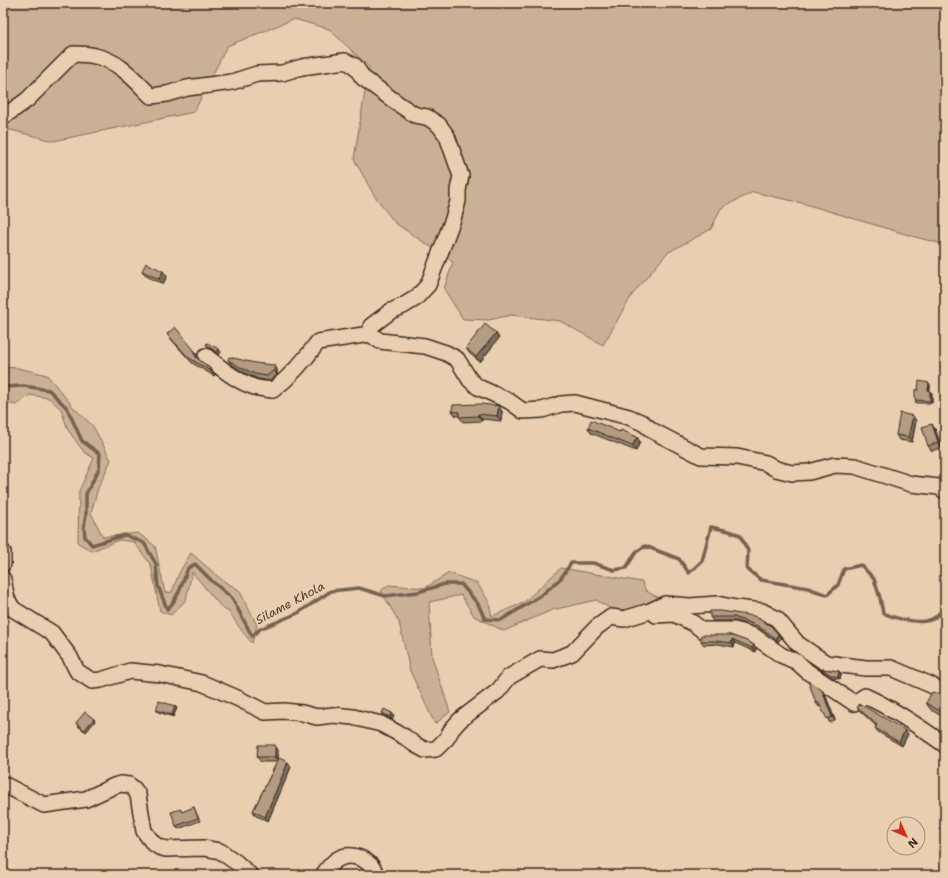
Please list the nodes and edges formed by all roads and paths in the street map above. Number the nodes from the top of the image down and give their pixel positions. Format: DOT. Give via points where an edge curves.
graph roads {
  1 [pos="3,116"];
  2 [pos="370,334"];
  3 [pos="206,356"];
  4 [pos="945,491"];
  5 [pos="3,552"];
  6 [pos="3,564"];
  7 [pos="3,578"];
  8 [pos="644,613"];
  9 [pos="945,693"];
  10 [pos="945,745"];
  11 [pos="3,784"];
  12 [pos="250,875"];
  13 [pos="323,875"];
  14 [pos="376,875"];
  1 -- 2 [label="street" via="27,100 73,54 96,56 116,65 151,96 320,64 345,61 354,66 363,78 382,93 415,115 439,125 447,136 461,176 453,219 428,285 416,298 371,326"];
  2 -- 3 [label="street" via="318,342 287,379 273,390 255,387 236,378"];
  2 -- 4 [label="street" via="380,341 425,346 446,353 457,359 470,380 478,387 523,411 542,410 575,402 629,417 701,456 737,457 766,463 776,469 792,473 809,472 835,465 855,466 911,484 939,487"];
  5 -- 6 [label="street"];
  7 -- 8 [label="street" via="7,599 13,609 52,634 70,657 77,672 92,681 130,671 202,683 265,712 302,713 317,717 353,717 381,724 425,750 436,749 456,724 498,691 509,677 540,659 553,660 572,653 596,627 611,617 624,619"];
  8 -- 9 [label="street" via="665,604 717,604 762,611 777,618 798,644 826,663 891,668"];
  8 -- 10 [label="street" via="674,614 702,630 734,630 754,636 781,655 797,662 846,699 854,703 865,696 876,701"];
  11 -- 12 [label="street" via="44,805 86,799 114,786 129,785 138,795 144,832 153,843 166,849 204,848 220,851"];
  13 -- 14 [label="street" via="343,856 364,859 375,870"];
}
